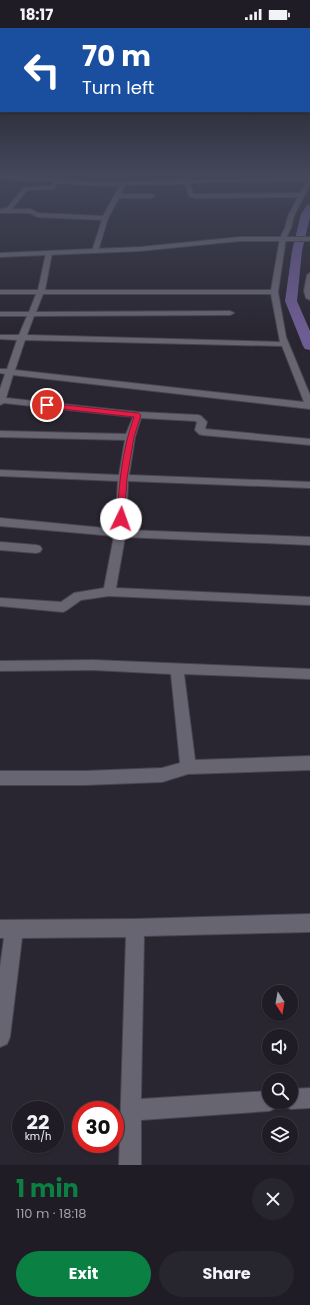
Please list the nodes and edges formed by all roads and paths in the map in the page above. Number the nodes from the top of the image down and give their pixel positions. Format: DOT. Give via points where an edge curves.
graph roads {
  1 [pos="102,227"];
  2 [pos="288,227"];
  3 [pos="283,238"];
  4 [pos="310,239"];
  5 [pos="95,251"];
  6 [pos="49,253"];
  7 [pos="0,255"];
  8 [pos="310,275"];
  9 [pos="41,291"];
  10 [pos="0,292"];
  11 [pos="274,292"];
  12 [pos="310,298"];
  13 [pos="32,312"];
  14 [pos="230,313"];
  15 [pos="0,314"];
  16 [pos="0,337"];
  17 [pos="22,337"];
  18 [pos="284,344"];
  19 [pos="0,371"];
  20 [pos="11,372"];
  21 [pos="0,401"];
  22 [pos="310,405"];
  23 [pos="138,415"];
  24 [pos="0,434"];
  25 [pos="130,437"];
  26 [pos="310,442"];
  27 [pos="0,473"];
  28 [pos="123,478"];
  29 [pos="310,485"];
  30 [pos="0,522"];
  31 [pos="120,533"];
  32 [pos="310,541"];
  33 [pos="0,546"];
  34 [pos="36,549"];
  35 [pos="110,592"];
  36 [pos="310,601"];
  37 [pos="0,602"];
  38 [pos="0,666"];
  39 [pos="177,669"];
  40 [pos="310,674"];
  41 [pos="310,763"];
  42 [pos="188,768"];
  43 [pos="0,778"];
  44 [pos="310,923"];
  45 [pos="135,928"];
  46 [pos="7,929"];
  47 [pos="0,1037"];
  48 [pos="310,1098"];
  49 [pos="298,1099"];
  50 [pos="262,1101"];
  51 [pos="132,1110"];
  52 [pos="130,1165"];
  1 -- 5 [label="street"];
  2 -- 3 [label="street"];
  3 -- 4 [label="street"];
  3 -- 5 [label="street"];
  3 -- 11 [label="street"];
  5 -- 6 [label="street"];
  6 -- 7 [label="street"];
  6 -- 9 [label="street"];
  8 -- 12 [label="street"];
  9 -- 10 [label="street"];
  9 -- 11 [label="street"];
  9 -- 13 [label="street"];
  11 -- 18 [label="street"];
  13 -- 14 [label="street"];
  13 -- 15 [label="street"];
  13 -- 17 [label="street"];
  16 -- 17 [label="street"];
  17 -- 18 [label="street"];
  17 -- 20 [label="street"];
  18 -- 22 [label="street"];
  19 -- 20 [label="street"];
  20 -- 21 [label="street"];
  20 -- 22 [label="street"];
  21 -- 23 [label="street"];
  23 -- 25 [label="street"];
  23 -- 26 [label="street" via="198,418 202,422 202,432"];
  24 -- 25 [label="street"];
  25 -- 28 [label="street"];
  27 -- 28 [label="street"];
  28 -- 29 [label="street"];
  28 -- 31 [label="street"];
  30 -- 31 [label="street"];
  31 -- 32 [label="street"];
  31 -- 35 [label="street"];
  33 -- 34 [label="street"];
  35 -- 36 [label="street"];
  35 -- 37 [label="street" via="78,596 59,608"];
  38 -- 39 [label="street" via="93,665"];
  39 -- 40 [label="street"];
  39 -- 42 [label="street"];
  41 -- 42 [label="street"];
  42 -- 43 [label="street" via="162,774 85,778"];
  44 -- 45 [label="street"];
  45 -- 46 [label="street"];
  45 -- 51 [label="street"];
  46 -- 47 [label="street"];
  48 -- 49 [label="street"];
  50 -- 51 [label="street"];
  51 -- 52 [label="street"];
}
